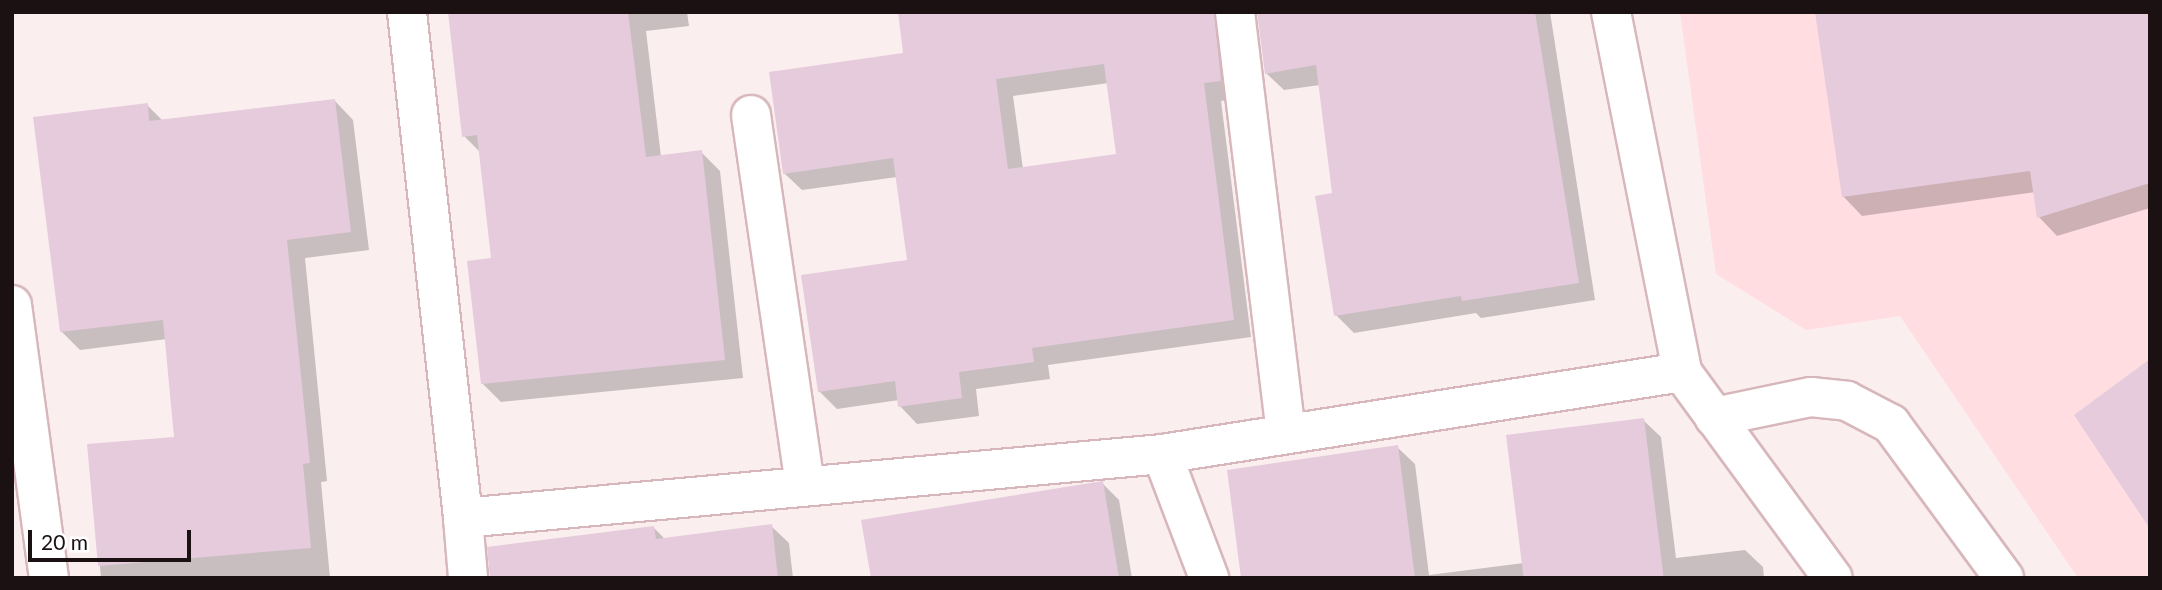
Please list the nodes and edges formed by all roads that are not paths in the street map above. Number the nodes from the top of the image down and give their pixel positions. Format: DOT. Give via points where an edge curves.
graph roads {
  1 [pos="407,12"];
  2 [pos="1235,12"];
  3 [pos="1611,12"];
  4 [pos="751,115"];
  5 [pos="12,305"];
  6 [pos="1682,372"];
  7 [pos="1714,417"];
  8 [pos="1286,432"];
  9 [pos="1162,454"];
  10 [pos="805,486"];
  11 [pos="463,518"];
  12 [pos="49,578"];
  13 [pos="468,578"];
  14 [pos="1209,578"];
  15 [pos="1833,578"];
  16 [pos="2004,578"];
  1 -- 11 [label="street"];
  2 -- 8 [label="street"];
  3 -- 6 [label="street"];
  4 -- 10 [label="street"];
  5 -- 12 [label="street"];
  6 -- 7 [label="street"];
  6 -- 8 [label="street"];
  7 -- 15 [label="street"];
  7 -- 16 [label="street" via="1811,397 1847,401 1891,424"];
  8 -- 9 [label="street"];
  9 -- 10 [label="street"];
  9 -- 14 [label="street"];
  10 -- 11 [label="street"];
  11 -- 13 [label="street"];
}
